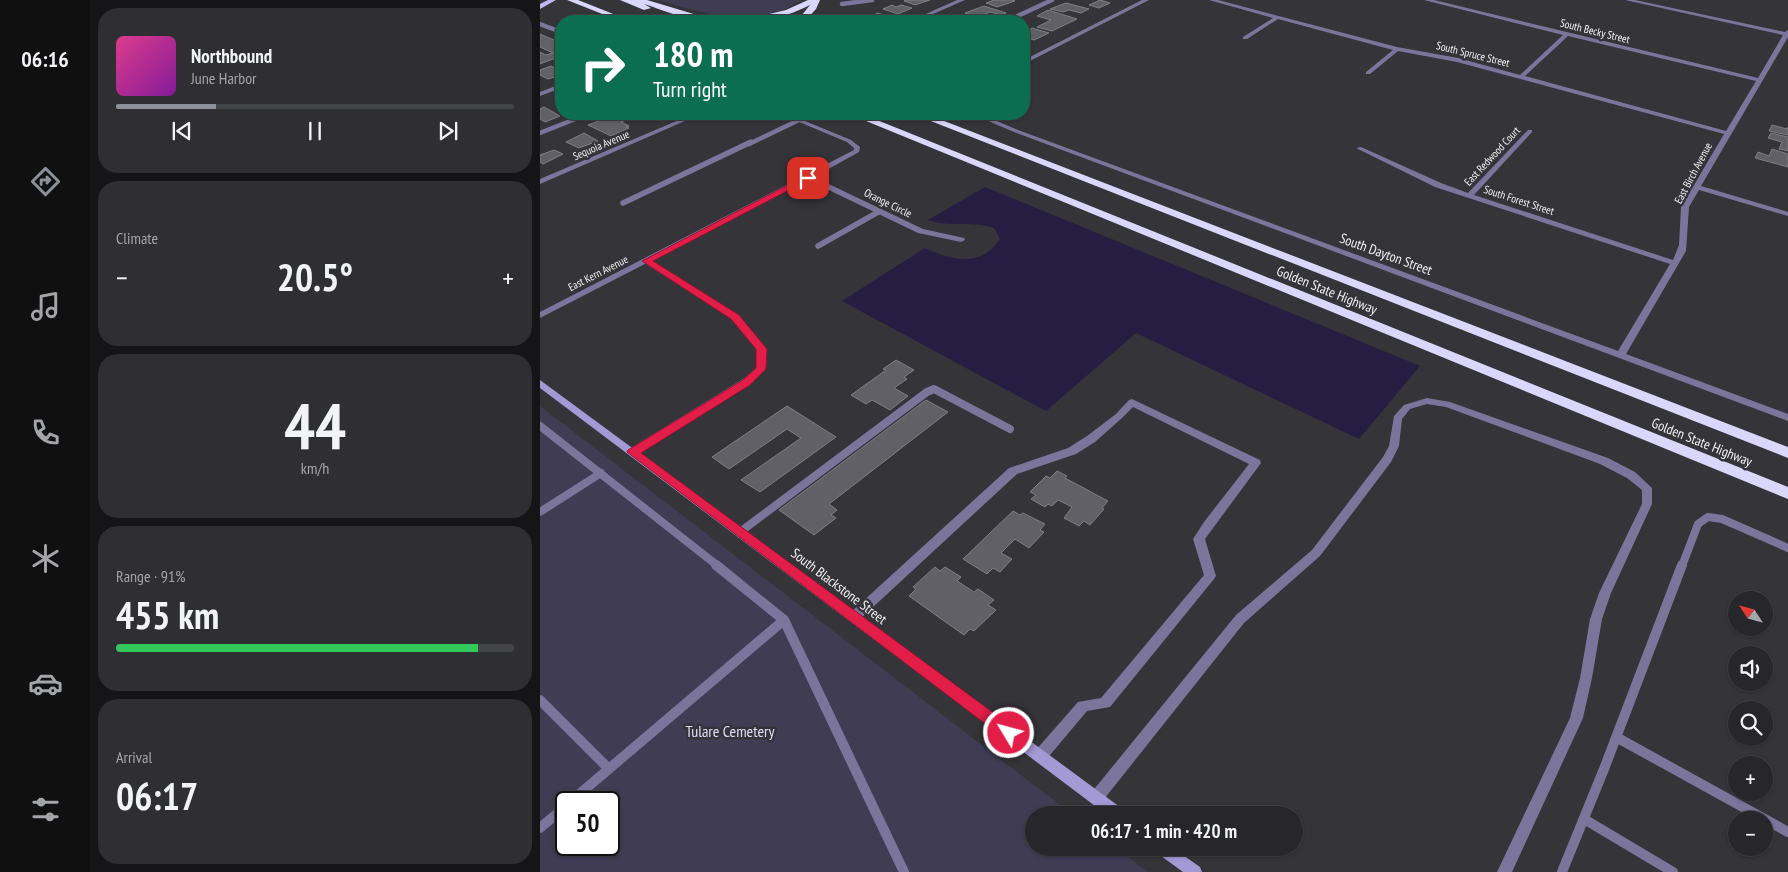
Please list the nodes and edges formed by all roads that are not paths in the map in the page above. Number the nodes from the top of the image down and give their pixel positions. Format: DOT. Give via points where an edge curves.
graph roads {
  1 [pos="552,0"];
  2 [pos="571,0"];
  3 [pos="624,0"];
  4 [pos="638,0"];
  5 [pos="815,0"];
  6 [pos="872,0"];
  7 [pos="962,0"];
  8 [pos="1052,0"];
  9 [pos="1146,0"];
  10 [pos="1212,0"];
  11 [pos="1427,0"];
  12 [pos="1628,0"];
  13 [pos="842,4"];
  14 [pos="540,8"];
  15 [pos="611,15"];
  16 [pos="665,15"];
  17 [pos="690,15"];
  18 [pos="776,15"];
  19 [pos="806,15"];
  20 [pos="927,15"];
  21 [pos="1020,15"];
  22 [pos="1278,17"];
  23 [pos="540,24"];
  24 [pos="555,30"];
  25 [pos="1787,33"];
  26 [pos="1567,34"];
  27 [pos="1245,38"];
  28 [pos="1397,49"];
  29 [pos="1030,59"];
  30 [pos="1368,73"];
  31 [pos="1521,77"];
  32 [pos="1759,80"];
  33 [pos="555,88"];
  34 [pos="540,94"];
  35 [pos="573,120"];
  36 [pos="684,120"];
  37 [pos="799,120"];
  38 [pos="869,120"];
  39 [pos="933,120"];
  40 [pos="989,120"];
  41 [pos="1530,131"];
  42 [pos="540,133"];
  43 [pos="1727,133"];
  44 [pos="1359,148"];
  45 [pos="808,178"];
  46 [pos="540,182"];
  47 [pos="1696,187"];
  48 [pos="1470,196"];
  49 [pos="623,203"];
  50 [pos="880,211"];
  51 [pos="1788,214"];
  52 [pos="960,240"];
  53 [pos="818,246"];
  54 [pos="646,261"];
  55 [pos="1675,263"];
  56 [pos="540,315"];
  57 [pos="1620,356"];
  58 [pos="540,384"];
  59 [pos="1788,418"];
  60 [pos="540,426"];
  61 [pos="1010,429"];
  62 [pos="632,452"];
  63 [pos="1788,453"];
  64 [pos="600,473"];
  65 [pos="1788,493"];
  66 [pos="540,512"];
  67 [pos="740,532"];
  68 [pos="1788,548"];
  69 [pos="854,617"];
  70 [pos="784,620"];
  71 [pos="540,700"];
  72 [pos="1616,737"];
  73 [pos="1040,756"];
  74 [pos="609,769"];
  75 [pos="583,791"];
  76 [pos="1096,798"];
  77 [pos="1107,806"];
  78 [pos="555,815"];
  79 [pos="1584,819"];
  80 [pos="540,828"];
  81 [pos="1788,832"];
  82 [pos="1173,856"];
  83 [pos="904,872"];
  84 [pos="1195,872"];
  85 [pos="1504,872"];
  86 [pos="1562,872"];
  87 [pos="1673,872"];
  1 -- 14 [label="main road"];
  2 -- 15 [label="highway"];
  3 -- 16 [label="highway"];
  4 -- 17 [label="highway"];
  5 -- 18 [label="highway"];
  5 -- 19 [label="highway"];
  6 -- 13 [label="lane"];
  7 -- 20 [label="street"];
  8 -- 21 [label="lane"];
  9 -- 29 [label="street"];
  10 -- 22 [label="street, South Spruce Street"];
  11 -- 26 [label="street, South Becky Street"];
  12 -- 25 [label="street"];
  22 -- 27 [label="street"];
  22 -- 28 [label="street, South Spruce Street"];
  23 -- 24 [label="lane"];
  25 -- 32 [label="street, East Birch Avenue"];
  26 -- 31 [label="street"];
  26 -- 32 [label="street, South Becky Street"];
  28 -- 30 [label="street"];
  28 -- 31 [label="street, South Spruce Street" via="1458,60"];
  31 -- 43 [label="street, South Spruce Street"];
  32 -- 43 [label="street, East Birch Avenue"];
  33 -- 34 [label="street"];
  35 -- 42 [label="lane"];
  36 -- 46 [label="street, Sequoia Avenue"];
  37 -- 45 [label="street, East Kern Avenue" via="857,147 853,153"];
  37 -- 49 [label="lane"];
  38 -- 65 [label="highway, Golden State Highway"];
  39 -- 63 [label="highway, Golden State Highway"];
  40 -- 57 [label="street, South Dayton Street"];
  41 -- 48 [label="street, East Redwood Court"];
  43 -- 47 [label="street, East Birch Avenue"];
  44 -- 48 [label="street, South Forest Street" via="1417,176"];
  45 -- 50 [label="street, Orange Circle"];
  45 -- 54 [label="street, East Kern Avenue"];
  47 -- 51 [label="street"];
  47 -- 55 [label="street, East Birch Avenue" via="1685,207 1685,238"];
  48 -- 55 [label="street, South Forest Street"];
  50 -- 52 [label="street, Orange Circle" via="921,231"];
  50 -- 53 [label="lane"];
  54 -- 56 [label="street, East Kern Avenue"];
  54 -- 62 [label="lane" via="735,317 762,349 761,369 746,382"];
  55 -- 57 [label="street, East Birch Avenue"];
  57 -- 59 [label="street, South Dayton Street"];
  58 -- 62 [label="main road, South Blackstone Street"];
  60 -- 64 [label="lane"];
  61 -- 67 [label="lane" via="942,392 927,392"];
  62 -- 67 [label="main road, South Blackstone Street"];
  64 -- 66 [label="lane"];
  64 -- 70 [label="lane"];
  67 -- 69 [label="main road, South Blackstone Street"];
  68 -- 72 [label="lane" via="1722,519 1708,517 1698,524"];
  69 -- 73 [label="main road, South Blackstone Street"];
  69 -- 73 [label="street" via="1014,471 1072,451 1091,439 1132,402 1256,464 1199,539 1210,576 1105,703 1083,706"];
  70 -- 74 [label="lane"];
  70 -- 83 [label="lane"];
  71 -- 74 [label="lane"];
  72 -- 79 [label="lane"];
  72 -- 81 [label="lane"];
  73 -- 76 [label="main road, South Blackstone Street"];
  74 -- 75 [label="lane"];
  76 -- 77 [label="main road, South Blackstone Street"];
  76 -- 85 [label="street" via="1240,619 1316,553 1387,459 1394,446 1396,418 1407,407 1427,401 1447,404 1604,461 1631,475 1647,488 1647,504 1596,618 1576,718"];
  78 -- 80 [label="lane"];
  79 -- 86 [label="lane"];
  79 -- 87 [label="lane"];
  82 -- 84 [label="main road"];
}
